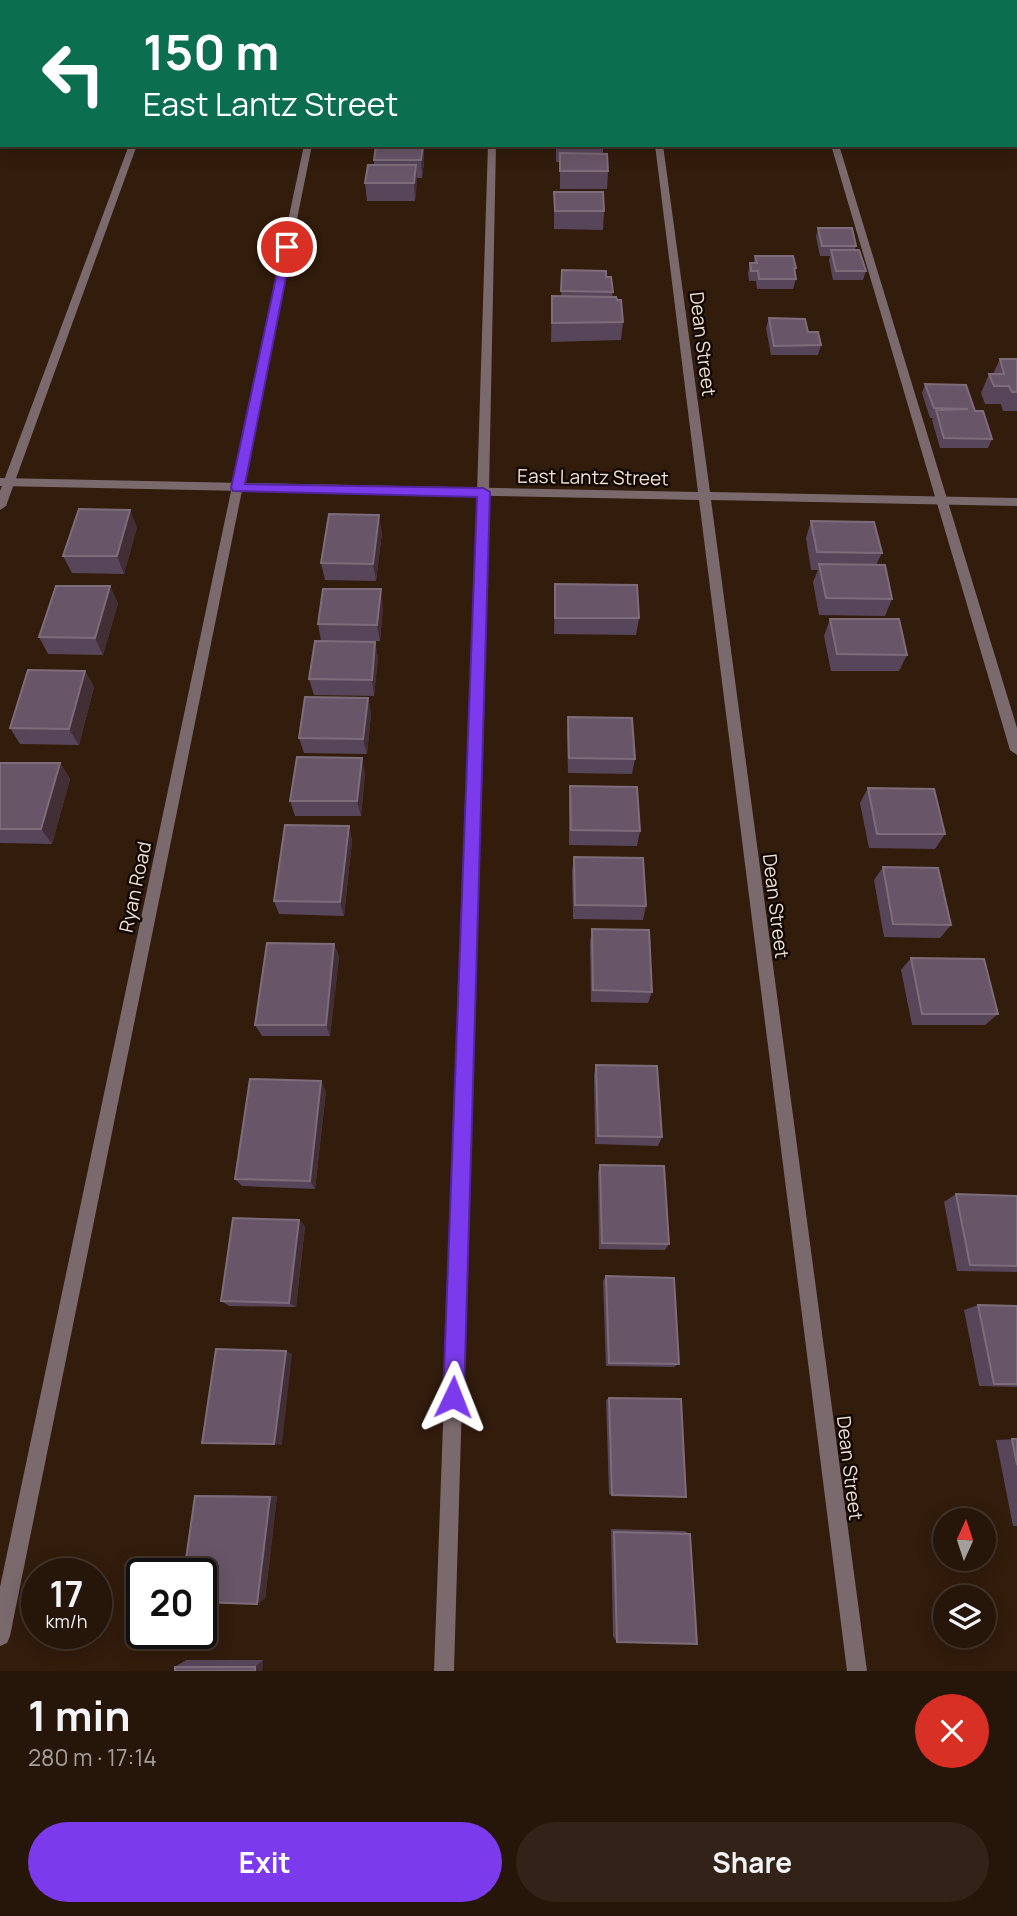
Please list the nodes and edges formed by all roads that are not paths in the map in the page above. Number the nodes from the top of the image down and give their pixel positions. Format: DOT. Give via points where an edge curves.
graph roads {
  1 [pos="132,147"];
  2 [pos="309,147"];
  3 [pos="492,147"];
  4 [pos="659,147"];
  5 [pos="836,147"];
  6 [pos="5,482"];
  7 [pos="237,488"];
  8 [pos="483,492"];
  9 [pos="703,496"];
  10 [pos="941,500"];
  11 [pos="1017,502"];
  12 [pos="0,506"];
  13 [pos="1017,750"];
  14 [pos="0,1636"];
  15 [pos="444,1671"];
  16 [pos="857,1671"];
  1 -- 6 [label="street"];
  2 -- 7 [label="street, Ryan Road"];
  3 -- 8 [label="street"];
  4 -- 9 [label="street, Dean Street"];
  5 -- 10 [label="street"];
  6 -- 7 [label="street, East Lantz Street"];
  6 -- 12 [label="street"];
  7 -- 8 [label="street, East Lantz Street"];
  7 -- 14 [label="street, Ryan Road"];
  8 -- 9 [label="street, East Lantz Street"];
  8 -- 15 [label="street"];
  9 -- 10 [label="street, East Lantz Street"];
  9 -- 16 [label="street, Dean Street"];
  10 -- 11 [label="street, East Lantz Street"];
  10 -- 13 [label="street"];
}
